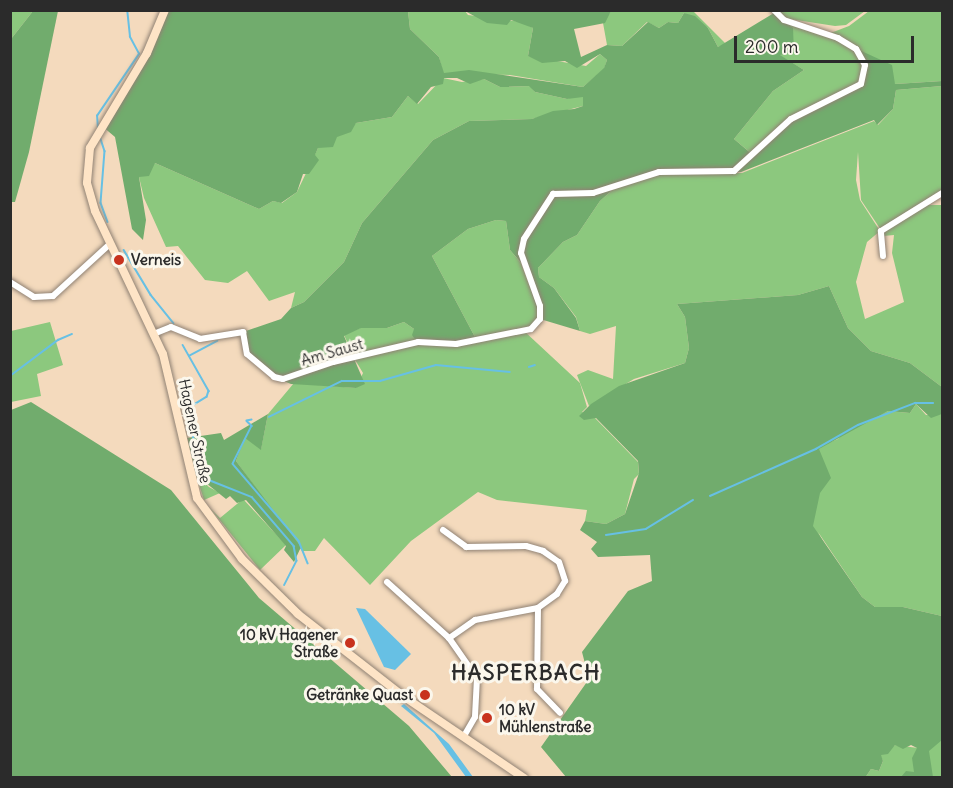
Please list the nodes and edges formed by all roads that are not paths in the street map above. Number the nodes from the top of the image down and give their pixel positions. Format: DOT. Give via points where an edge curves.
graph roads {
  1 [pos="165,10"];
  2 [pos="774,10"];
  3 [pos="942,193"];
  4 [pos="110,244"];
  5 [pos="883,256"];
  6 [pos="10,282"];
  7 [pos="156,333"];
  8 [pos="443,530"];
  9 [pos="387,582"];
  10 [pos="538,608"];
  11 [pos="449,638"];
  12 [pos="560,713"];
  13 [pos="464,736"];
  14 [pos="524,777"];
  1 -- 4 [label="main road, Hagener Straße" via="147,53 94,140 88,158 88,194"];
  2 -- 7 [label="street, Am Saust" via="784,20 838,38 856,49 865,65 861,84 791,119 734,171 668,171 593,193 553,194 524,239 521,253 540,306 540,319 531,328 456,344 418,342 333,362 283,379 274,377 247,354 243,332 200,339 171,327"];
  3 -- 5 [label="street" via="881,231"];
  4 -- 6 [label="street" via="53,296 34,297"];
  4 -- 7 [label="main road, Hagener Straße"];
  7 -- 13 [label="main road, Hagener Straße" via="193,489 211,520 259,578 298,614 403,696"];
  8 -- 10 [label="street" via="466,547 536,548 560,562 565,581"];
  9 -- 11 [label="street"];
  10 -- 11 [label="street" via="476,620"];
  10 -- 12 [label="street" via="537,689"];
  11 -- 13 [label="street" via="477,678 474,717"];
  13 -- 14 [label="main road, Hagener Straße"];
}
